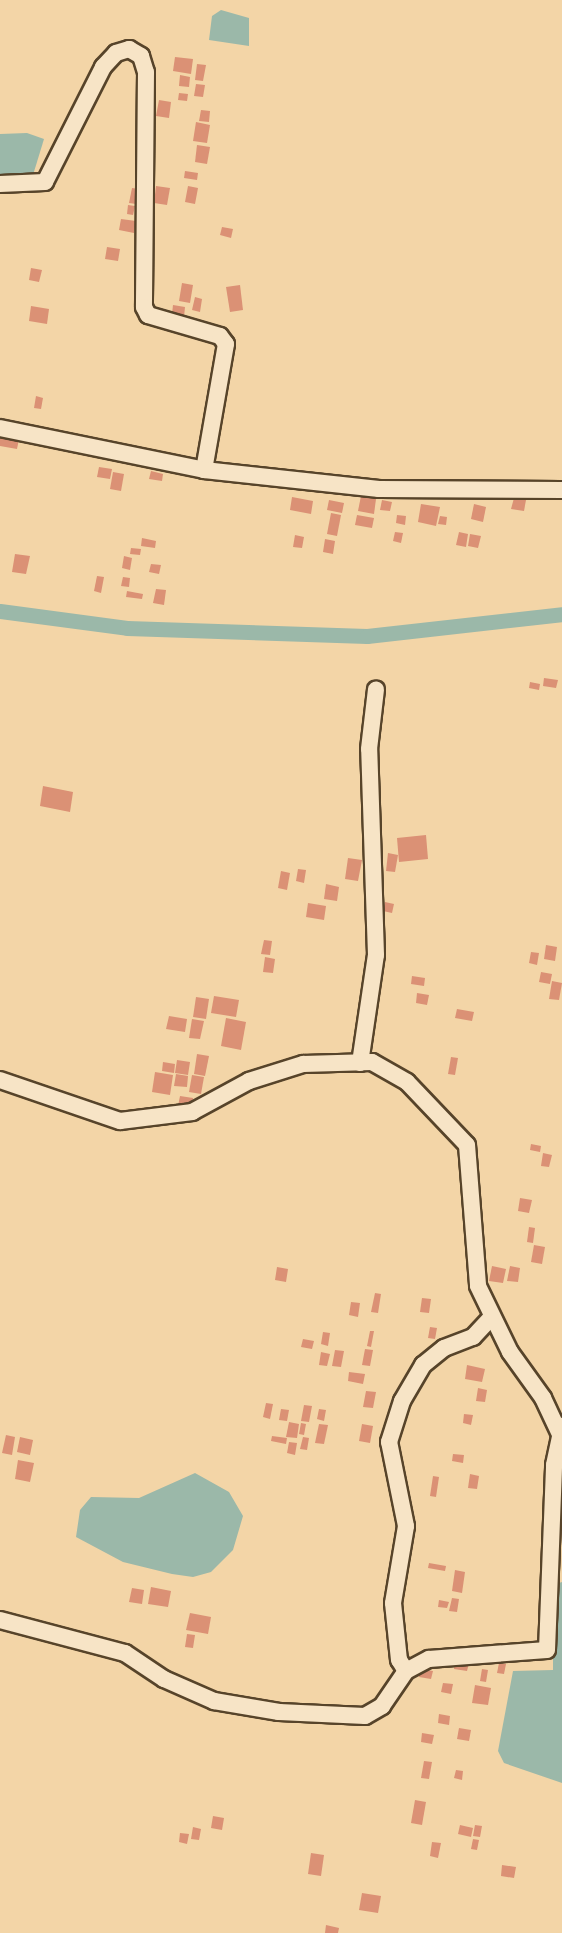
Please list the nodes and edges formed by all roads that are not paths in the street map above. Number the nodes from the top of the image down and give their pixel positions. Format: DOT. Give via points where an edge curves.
graph roads {
  1 [pos="0,184"];
  2 [pos="0,428"];
  3 [pos="204,470"];
  4 [pos="562,490"];
  5 [pos="376,689"];
  6 [pos="360,1062"];
  7 [pos="0,1080"];
  8 [pos="491,1318"];
  9 [pos="560,1429"];
  10 [pos="0,1620"];
  11 [pos="406,1671"];
  1 -- 3 [label="street" via="45,182 103,67 116,53 129,49 141,56 147,72 144,307 148,315 220,336 225,344"];
  2 -- 3 [label="street"];
  3 -- 4 [label="street" via="379,489"];
  5 -- 6 [label="street" via="369,749 376,956"];
  6 -- 7 [label="street" via="303,1064 249,1081 192,1112 152,1121 86,1112"];
  6 -- 8 [label="street" via="372,1062 407,1082 467,1145 478,1286"];
  8 -- 9 [label="street"];
  8 -- 11 [label="street" via="473,1337 444,1348 423,1365 402,1401 389,1442 406,1526 393,1603 399,1660"];
  9 -- 11 [label="street" via="547,1650 429,1659"];
  10 -- 11 [label="street" via="108,1647 214,1701 279,1712 365,1716 382,1706"];
}
